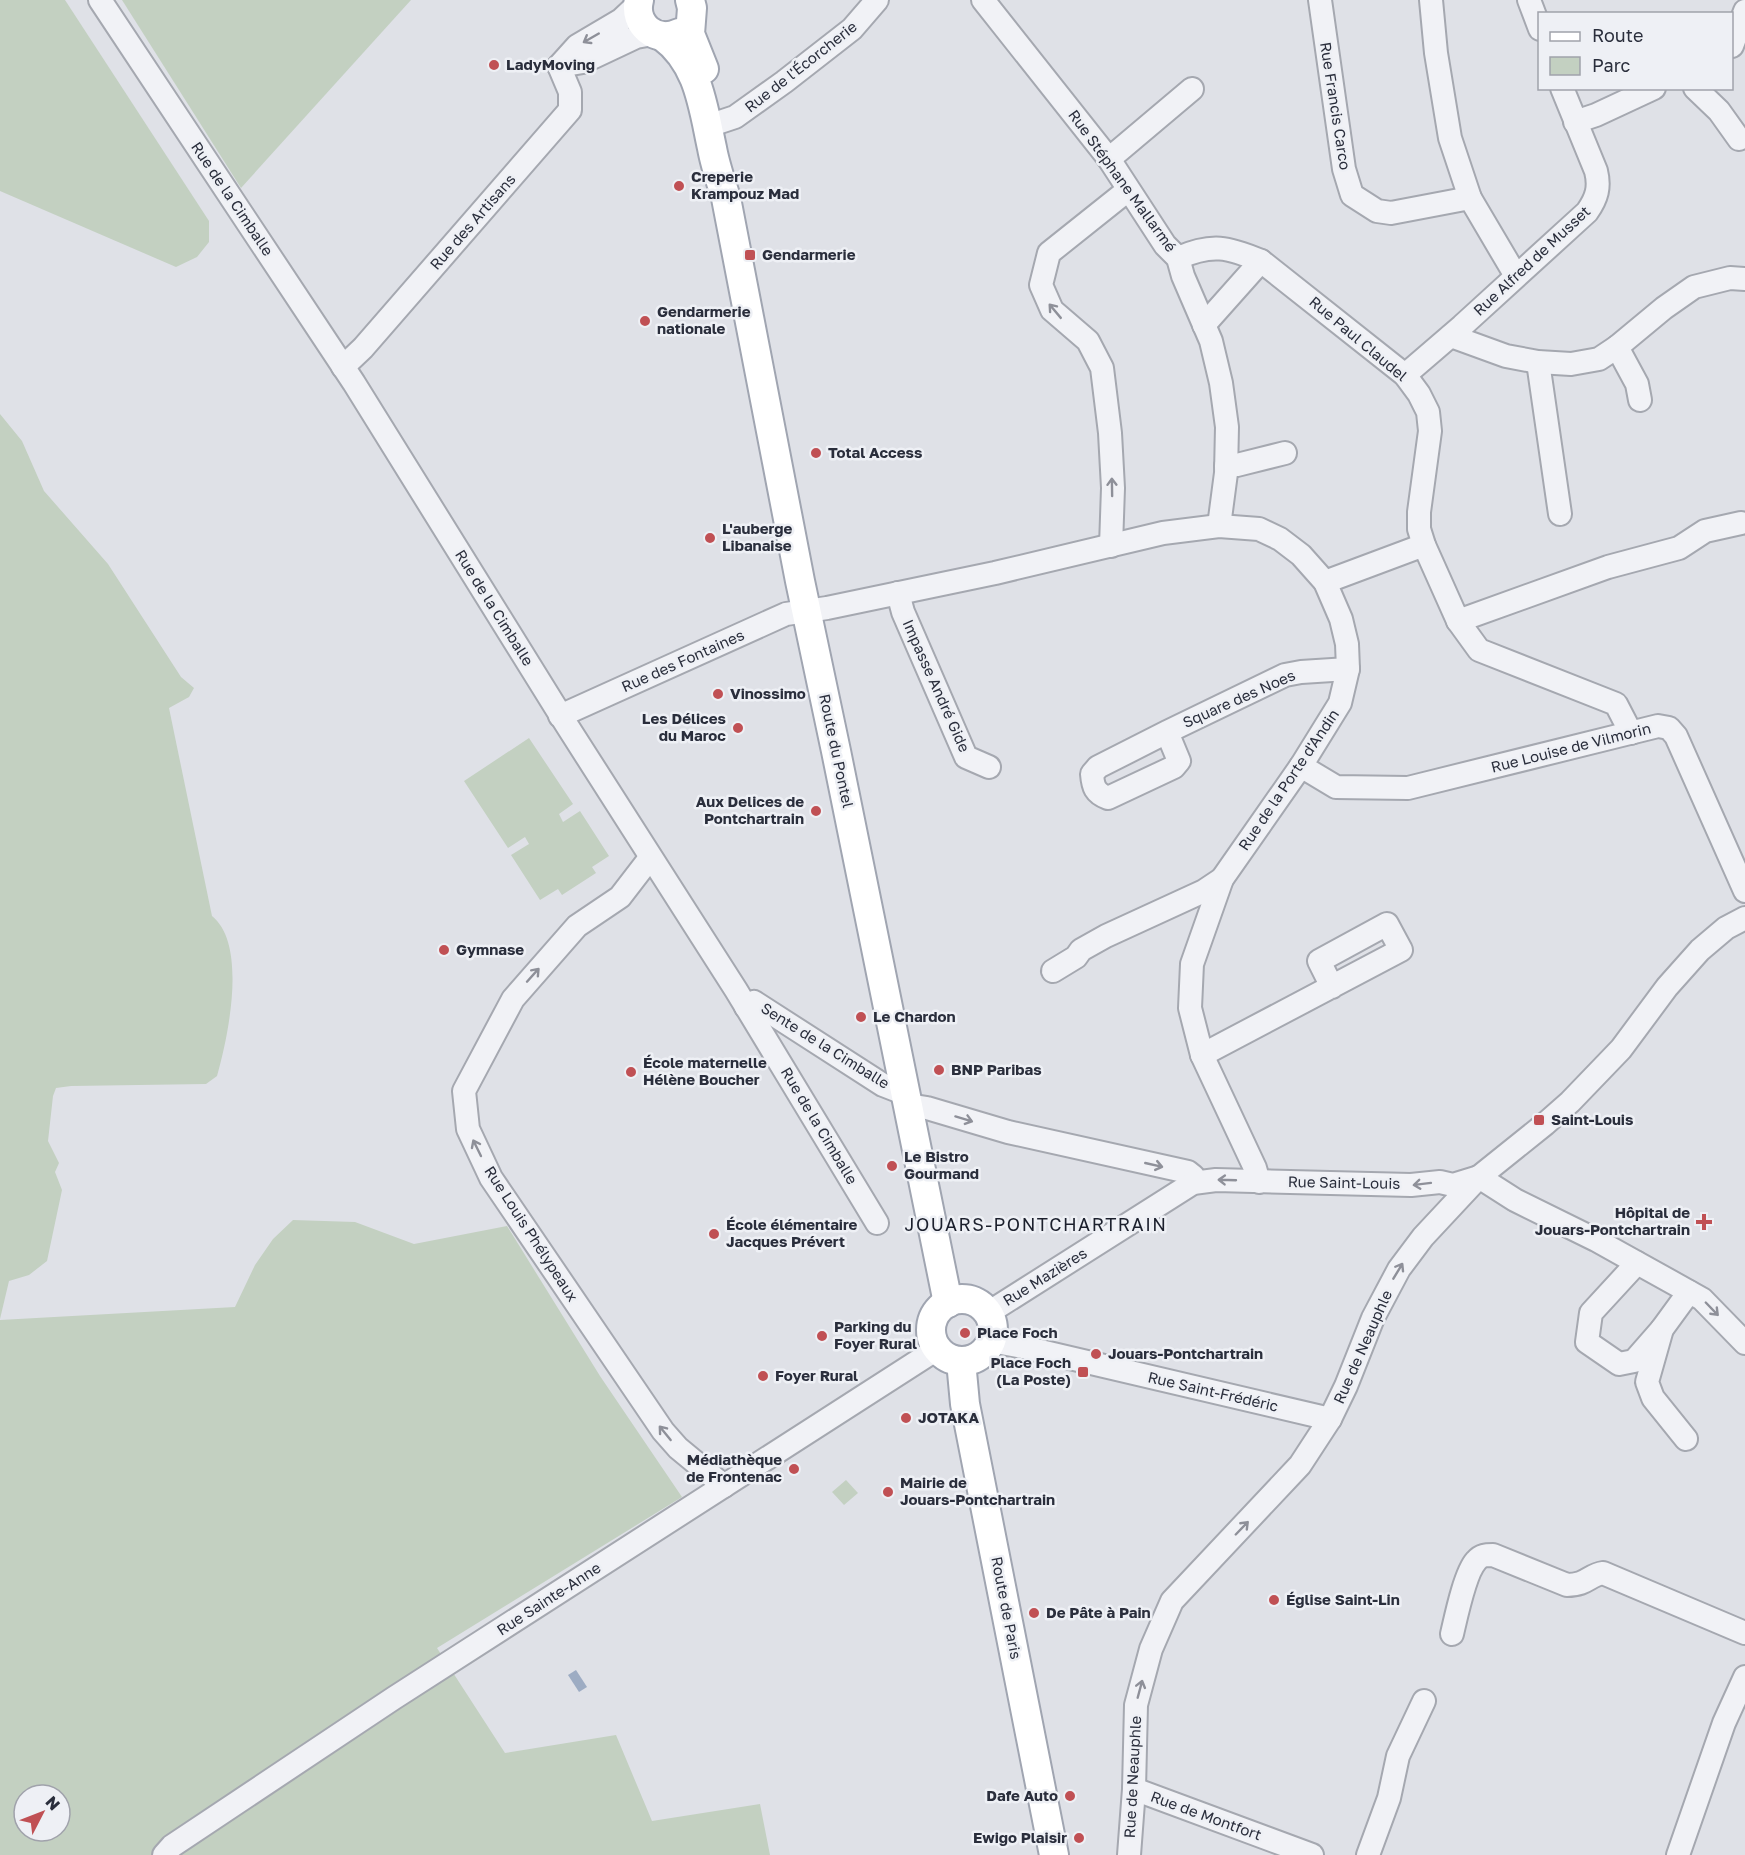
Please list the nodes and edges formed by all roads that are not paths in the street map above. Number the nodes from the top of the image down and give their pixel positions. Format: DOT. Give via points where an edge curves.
graph roads {
  1 [pos="100,0"];
  2 [pos="877,0"];
  3 [pos="983,0"];
  4 [pos="1320,0"];
  5 [pos="1431,0"];
  6 [pos="1529,0"];
  7 [pos="639,2"];
  8 [pos="690,8"];
  9 [pos="1745,11"];
  10 [pos="1538,26"];
  11 [pos="658,35"];
  12 [pos="1733,41"];
  13 [pos="560,66"];
  14 [pos="1192,89"];
  15 [pos="1563,90"];
  16 [pos="1650,90"];
  17 [pos="1697,90"];
  18 [pos="1575,122"];
  19 [pos="717,123"];
  20 [pos="1739,139"];
  21 [pos="1109,159"];
  22 [pos="1128,190"];
  23 [pos="726,198"];
  24 [pos="1470,198"];
  25 [pos="1178,258"];
  26 [pos="1261,261"];
  27 [pos="1516,276"];
  28 [pos="1745,279"];
  29 [pos="1204,325"];
  30 [pos="1451,336"];
  31 [pos="1617,347"];
  32 [pos="1538,362"];
  33 [pos="343,367"];
  34 [pos="1405,375"];
  35 [pos="1640,400"];
  36 [pos="1286,453"];
  37 [pos="1226,466"];
  38 [pos="1560,514"];
  39 [pos="1741,523"];
  40 [pos="1219,526"];
  41 [pos="1424,545"];
  42 [pos="1111,546"];
  43 [pos="1325,582"];
  44 [pos="898,593"];
  45 [pos="806,610"];
  46 [pos="1458,621"];
  47 [pos="1347,669"];
  48 [pos="560,716"];
  49 [pos="1167,732"];
  50 [pos="1631,733"];
  51 [pos="1301,766"];
  52 [pos="989,767"];
  53 [pos="650,858"];
  54 [pos="1222,879"];
  55 [pos="1745,891"];
  56 [pos="1745,918"];
  57 [pos="1053,971"];
  58 [pos="1332,987"];
  59 [pos="746,1007"];
  60 [pos="1202,1055"];
  61 [pos="907,1099"];
  62 [pos="1479,1177"];
  63 [pos="1258,1182"];
  64 [pos="1193,1183"];
  65 [pos="877,1222"];
  66 [pos="1637,1263"];
  67 [pos="1689,1292"];
  68 [pos="948,1303"];
  69 [pos="989,1327"];
  70 [pos="1662,1329"];
  71 [pos="1745,1343"];
  72 [pos="949,1355"];
  73 [pos="1330,1419"];
  74 [pos="1686,1439"];
  75 [pos="724,1486"];
  76 [pos="1745,1633"];
  77 [pos="1452,1634"];
  78 [pos="1745,1677"];
  79 [pos="1424,1701"];
  80 [pos="1134,1789"];
  81 [pos="165,1855"];
  82 [pos="1054,1855"];
  83 [pos="1129,1855"];
  84 [pos="1312,1855"];
  85 [pos="1368,1855"];
  86 [pos="1678,1855"];
  1 -- 33 [label="street, Rue de la Cimballe"];
  2 -- 19 [label="street, Rue de l'Écorcherie" via="852,29 784,82 735,117"];
  3 -- 21 [label="street, Rue Stéphane Mallarmé"];
  4 -- 24 [label="street, Rue Francis Carco" via="1344,169 1352,195 1377,211 1391,213"];
  5 -- 24 [label="street" via="1450,138"];
  6 -- 10 [label="street"];
  7 -- 11 [label="main road, Route du Pontel" via="641,23"];
  7 -- 13 [label="street, one-way" via="621,20 577,46"];
  8 -- 11 [label="main road, Route du Pontel" via="682,31"];
  8 -- 19 [label="main road, Route du Pontel" via="690,34 706,73"];
  9 -- 12 [label="street"];
  11 -- 13 [label="street" via="636,37 583,62"];
  11 -- 23 [label="main road, Route du Pontel" via="681,54 695,78"];
  13 -- 33 [label="street, Rue des Artisans" via="570,92 570,110"];
  14 -- 21 [label="street"];
  15 -- 18 [label="street, Rue Alfred de Musset"];
  16 -- 18 [label="street"];
  17 -- 20 [label="street" via="1719,111"];
  18 -- 27 [label="street, Rue Alfred de Musset" via="1596,171 1597,193 1587,212"];
  19 -- 23 [label="main road, Route du Pontel"];
  21 -- 22 [label="street, Rue Stéphane Mallarmé"];
  22 -- 25 [label="street, Rue Stéphane Mallarmé"];
  42 -- 22 [label="street, one-way" via="1113,488 1102,368 1088,341 1052,310 1041,285 1049,253"];
  23 -- 45 [label="main road, Route du Pontel"];
  24 -- 27 [label="street"];
  25 -- 26 [label="street, Rue Paul Claudel" via="1198,249 1217,247"];
  25 -- 29 [label="street, Rue Stéphane Mallarmé"];
  26 -- 29 [label="street"];
  26 -- 34 [label="street, Rue Paul Claudel"];
  27 -- 30 [label="street, Rue Alfred de Musset"];
  28 -- 31 [label="street" via="1731,278 1694,287"];
  29 -- 37 [label="street, Rue Stéphane Mallarmé" via="1221,383 1227,427"];
  30 -- 32 [label="street" via="1506,356"];
  30 -- 34 [label="street, Rue Alfred de Musset"];
  31 -- 32 [label="street" via="1599,359 1571,364"];
  31 -- 35 [label="street" via="1637,384"];
  32 -- 38 [label="street"];
  33 -- 48 [label="street, Rue de la Cimballe"];
  34 -- 41 [label="street, Rue Paul Claudel" via="1428,412 1430,431 1419,512"];
  36 -- 37 [label="street"];
  37 -- 40 [label="street, Rue Stéphane Mallarmé"];
  39 -- 46 [label="street" via="1705,531 1679,548 1608,567"];
  40 -- 42 [label="street, Rue de la Porte d'Andin" via="1163,533"];
  40 -- 43 [label="street, Rue de la Porte d'Andin" via="1259,529 1280,539"];
  41 -- 43 [label="street"];
  41 -- 46 [label="street, Rue Paul Claudel"];
  42 -- 44 [label="street, Rue de la Porte d'Andin"];
  43 -- 47 [label="street, Rue de la Porte d'Andin" via="1341,619"];
  44 -- 45 [label="street, Rue de la Porte d'Andin"];
  44 -- 52 [label="street, Impasse André Gide" via="966,757"];
  45 -- 48 [label="street, Rue des Fontaines" via="786,614"];
  45 -- 61 [label="main road, Route du Pontel"];
  46 -- 50 [label="street, Rue Paul Claudel" via="1479,650 1616,704"];
  47 -- 49 [label="street, Square des Noes" via="1285,675"];
  47 -- 51 [label="street, Rue de la Porte d'Andin" via="1340,703"];
  48 -- 53 [label="street, Rue de la Cimballe"];
  50 -- 51 [label="street, Rue Louise de Vilmorin" via="1408,788 1336,787"];
  50 -- 55 [label="street, Rue Louise de Vilmorin" via="1658,726 1669,728 1676,736"];
  51 -- 54 [label="street, Rue de la Porte d'Andin"];
  53 -- 59 [label="street, Rue de la Cimballe"];
  75 -- 53 [label="street, Rue Louis Phélypeaux, one-way" via="663,1431 491,1178 468,1129 464,1091 513,999 578,926 620,897"];
  54 -- 57 [label="street" via="1106,936"];
  54 -- 60 [label="street, Rue de la Porte d'Andin" via="1192,964 1190,1008"];
  56 -- 62 [label="street, Rue de Neauphle" via="1700,950 1621,1049 1570,1102"];
  58 -- 60 [label="street"];
  59 -- 61 [label="street, Sente de la Cimballe" via="754,1002"];
  59 -- 65 [label="street, Rue de la Cimballe"];
  60 -- 63 [label="street, Rue de la Porte d'Andin"];
  61 -- 64 [label="street, one-way" via="1008,1132 1188,1172"];
  61 -- 68 [label="main road, Route du Pontel"];
  62 -- 63 [label="street, Rue Saint-Louis, one-way" via="1453,1185"];
  62 -- 66 [label="street"];
  73 -- 62 [label="street, Rue de Neauphle, one-way" via="1398,1269"];
  63 -- 64 [label="street, Rue Saint-Louis, one-way"];
  64 -- 69 [label="street, Rue Mazières"];
  66 -- 67 [label="street"];
  66 -- 70 [label="street" via="1591,1313 1587,1342 1619,1364 1634,1361"];
  67 -- 70 [label="street"];
  67 -- 71 [label="street, one-way" via="1702,1299"];
  68 -- 69 [label="main road" via="974,1302 982,1307"];
  68 -- 72 [label="main road" via="935,1315 932,1324 933,1342"];
  69 -- 72 [label="main road" via="986,1349 979,1356 970,1360"];
  69 -- 73 [label="street, Rue Saint-Frédéric" via="1023,1347"];
  70 -- 74 [label="street" via="1647,1382 1653,1398"];
  72 -- 75 [label="street, Rue Sainte-Anne"];
  72 -- 82 [label="main road, Route de Paris" via="965,1404"];
  80 -- 73 [label="street, Rue de Neauphle, one-way" via="1136,1705 1151,1649 1172,1601 1300,1465"];
  75 -- 81 [label="street, Rue Sainte-Anne" via="375,1711 172,1846"];
  76 -- 77 [label="street" via="1603,1574 1584,1583 1567,1585 1493,1555 1482,1556 1474,1563"];
  78 -- 86 [label="street" via="1724,1723"];
  79 -- 85 [label="street" via="1398,1756 1389,1798"];
  80 -- 83 [label="street, Rue de Neauphle"];
  80 -- 84 [label="street, Rue de Montfort"];
}
